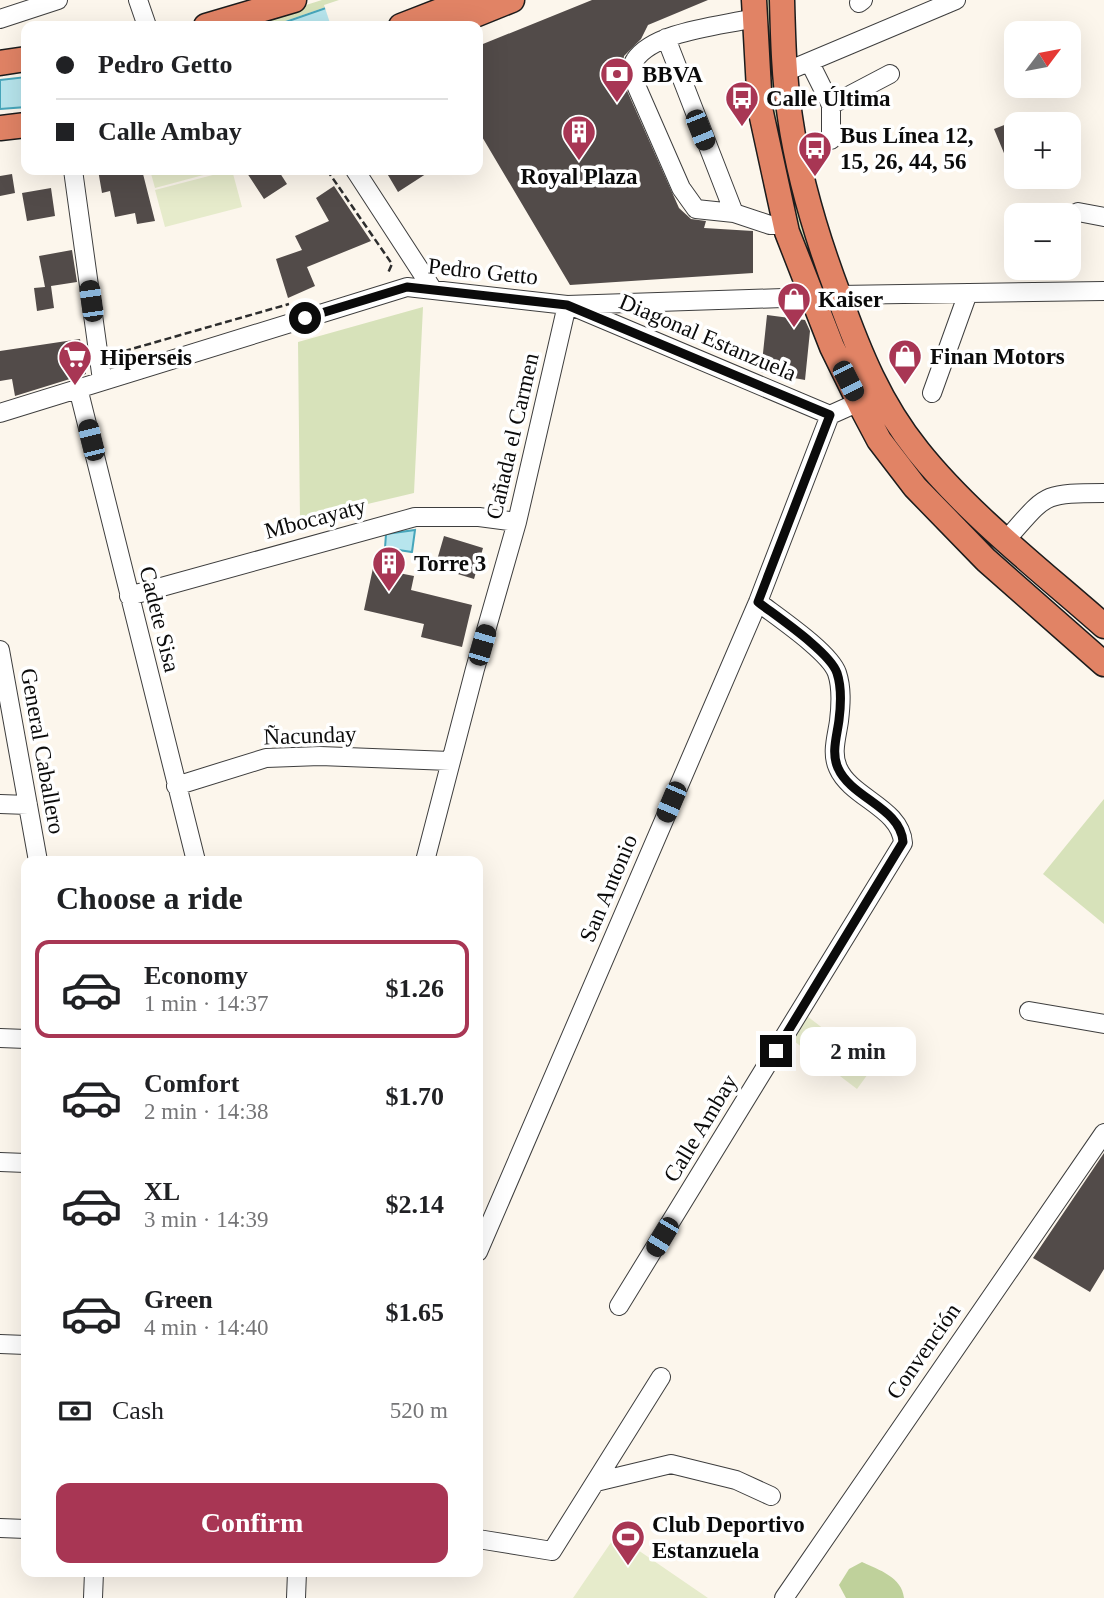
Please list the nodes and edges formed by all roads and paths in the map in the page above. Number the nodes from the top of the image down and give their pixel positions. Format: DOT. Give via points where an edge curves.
graph roads {
  1 [pos="58,0"];
  2 [pos="294,0"];
  3 [pos="512,0"];
  4 [pos="782,0"];
  5 [pos="956,0"];
  6 [pos="464,1"];
  7 [pos="144,2"];
  8 [pos="936,4"];
  9 [pos="754,9"];
  10 [pos="0,19"];
  11 [pos="146,21"];
  12 [pos="223,21"];
  13 [pos="414,21"];
  14 [pos="459,21"];
  15 [pos="666,38"];
  16 [pos="21,60"];
  17 [pos="0,63"];
  18 [pos="810,63"];
  19 [pos="785,72"];
  20 [pos="890,74"];
  21 [pos="831,105"];
  22 [pos="21,126"];
  23 [pos="0,128"];
  24 [pos="831,139"];
  25 [pos="74,175"];
  26 [pos="330,175"];
  27 [pos="358,175"];
  28 [pos="734,213"];
  29 [pos="1081,213"];
  30 [pos="1104,217"];
  31 [pos="786,225"];
  32 [pos="388,275"];
  33 [pos="433,290"];
  34 [pos="1104,291"];
  35 [pos="968,293"];
  36 [pos="838,295"];
  37 [pos="811,297"];
  38 [pos="295,302"];
  39 [pos="567,305"];
  40 [pos="108,356"];
  41 [pos="102,380"];
  42 [pos="78,388"];
  43 [pos="932,393"];
  44 [pos="859,402"];
  45 [pos="0,412"];
  46 [pos="830,415"];
  47 [pos="1104,493"];
  48 [pos="517,522"];
  49 [pos="1006,540"];
  50 [pos="129,596"];
  51 [pos="758,602"];
  52 [pos="1104,626"];
  53 [pos="0,650"];
  54 [pos="1104,664"];
  55 [pos="450,761"];
  56 [pos="176,786"];
  57 [pos="0,804"];
  58 [pos="28,805"];
  59 [pos="37,856"];
  60 [pos="195,856"];
  61 [pos="426,856"];
  62 [pos="1029,1011"];
  63 [pos="1104,1024"];
  64 [pos="0,1038"];
  65 [pos="21,1039"];
  66 [pos="1104,1133"];
  67 [pos="0,1162"];
  68 [pos="21,1163"];
  69 [pos="483,1240"];
  70 [pos="620,1306"];
  71 [pos="0,1343"];
  72 [pos="21,1345"];
  73 [pos="661,1377"];
  74 [pos="596,1482"];
  75 [pos="771,1496"];
  76 [pos="0,1528"];
  77 [pos="21,1529"];
  78 [pos="483,1540"];
  79 [pos="94,1577"];
  80 [pos="297,1577"];
  81 [pos="93,1598"];
  82 [pos="296,1598"];
  83 [pos="784,1598"];
  1 -- 10 [label="street"];
  2 -- 12 [label="highway"];
  3 -- 14 [label="highway"];
  4 -- 19 [label="highway"];
  5 -- 8 [label="street"];
  6 -- 13 [label="highway"];
  7 -- 11 [label="street"];
  8 -- 18 [label="street"];
  9 -- 15 [label="street"];
  9 -- 31 [label="highway" via="760,108"];
  15 -- 28 [label="street"];
  15 -- 28 [label="street" via="646,48 633,62 632,76 690,201 702,212"];
  16 -- 17 [label="highway"];
  18 -- 19 [label="street"];
  18 -- 21 [label="street"];
  19 -- 36 [label="highway" via="801,173"];
  20 -- 21 [label="street"];
  21 -- 24 [label="street"];
  22 -- 23 [label="highway"];
  25 -- 41 [label="street"];
  26 -- 32 [label="path" via="392,264"];
  27 -- 33 [label="street"];
  28 -- 31 [label="street" via="770,225"];
  29 -- 30 [label="street"];
  31 -- 37 [label="highway"];
  33 -- 39 [label="street, Pedro Getto"];
  33 -- 41 [label="street, Pedro Getto" via="407,287"];
  34 -- 35 [label="street"];
  35 -- 36 [label="street"];
  35 -- 43 [label="street"];
  36 -- 49 [label="highway" via="856,347 895,421 919,453"];
  37 -- 39 [label="street, Pedro Getto"];
  37 -- 44 [label="highway"];
  38 -- 40 [label="path"];
  39 -- 46 [label="street, Diagonal Estanzuela"];
  39 -- 48 [label="street, Cañada el Carmen"];
  41 -- 42 [label="street, Pedro Getto"];
  42 -- 45 [label="street, Pedro Getto"];
  42 -- 50 [label="street, Cadete Sisa"];
  44 -- 46 [label="street"];
  44 -- 54 [label="highway" via="879,440 915,487 986,560"];
  46 -- 51 [label="street, San Antonio"];
  47 -- 49 [label="street" via="1048,496"];
  48 -- 50 [label="street, Mbocayaty" via="415,517"];
  48 -- 55 [label="street, Cañada el Carmen"];
  49 -- 52 [label="highway"];
  50 -- 56 [label="street, Cadete Sisa"];
  51 -- 69 [label="street, San Antonio"];
  51 -- 70 [label="street, Calle Ambay" via="816,647 836,670 841,693 835,747 838,768 902,831 903,842"];
  53 -- 58 [label="street, General Caballero"];
  55 -- 56 [label="street, Ñacunday" via="266,758"];
  55 -- 61 [label="street, Cañada el Carmen"];
  56 -- 60 [label="street, Cadete Sisa"];
  57 -- 58 [label="street"];
  58 -- 59 [label="street, General Caballero"];
  62 -- 63 [label="street"];
  64 -- 65 [label="street"];
  66 -- 83 [label="street, Convención"];
  67 -- 68 [label="street"];
  71 -- 72 [label="street"];
  73 -- 74 [label="street"];
  74 -- 75 [label="street" via="671,1464 736,1480"];
  74 -- 78 [label="street" via="552,1551"];
  76 -- 77 [label="street"];
  79 -- 81 [label="street"];
  80 -- 82 [label="street"];
}
